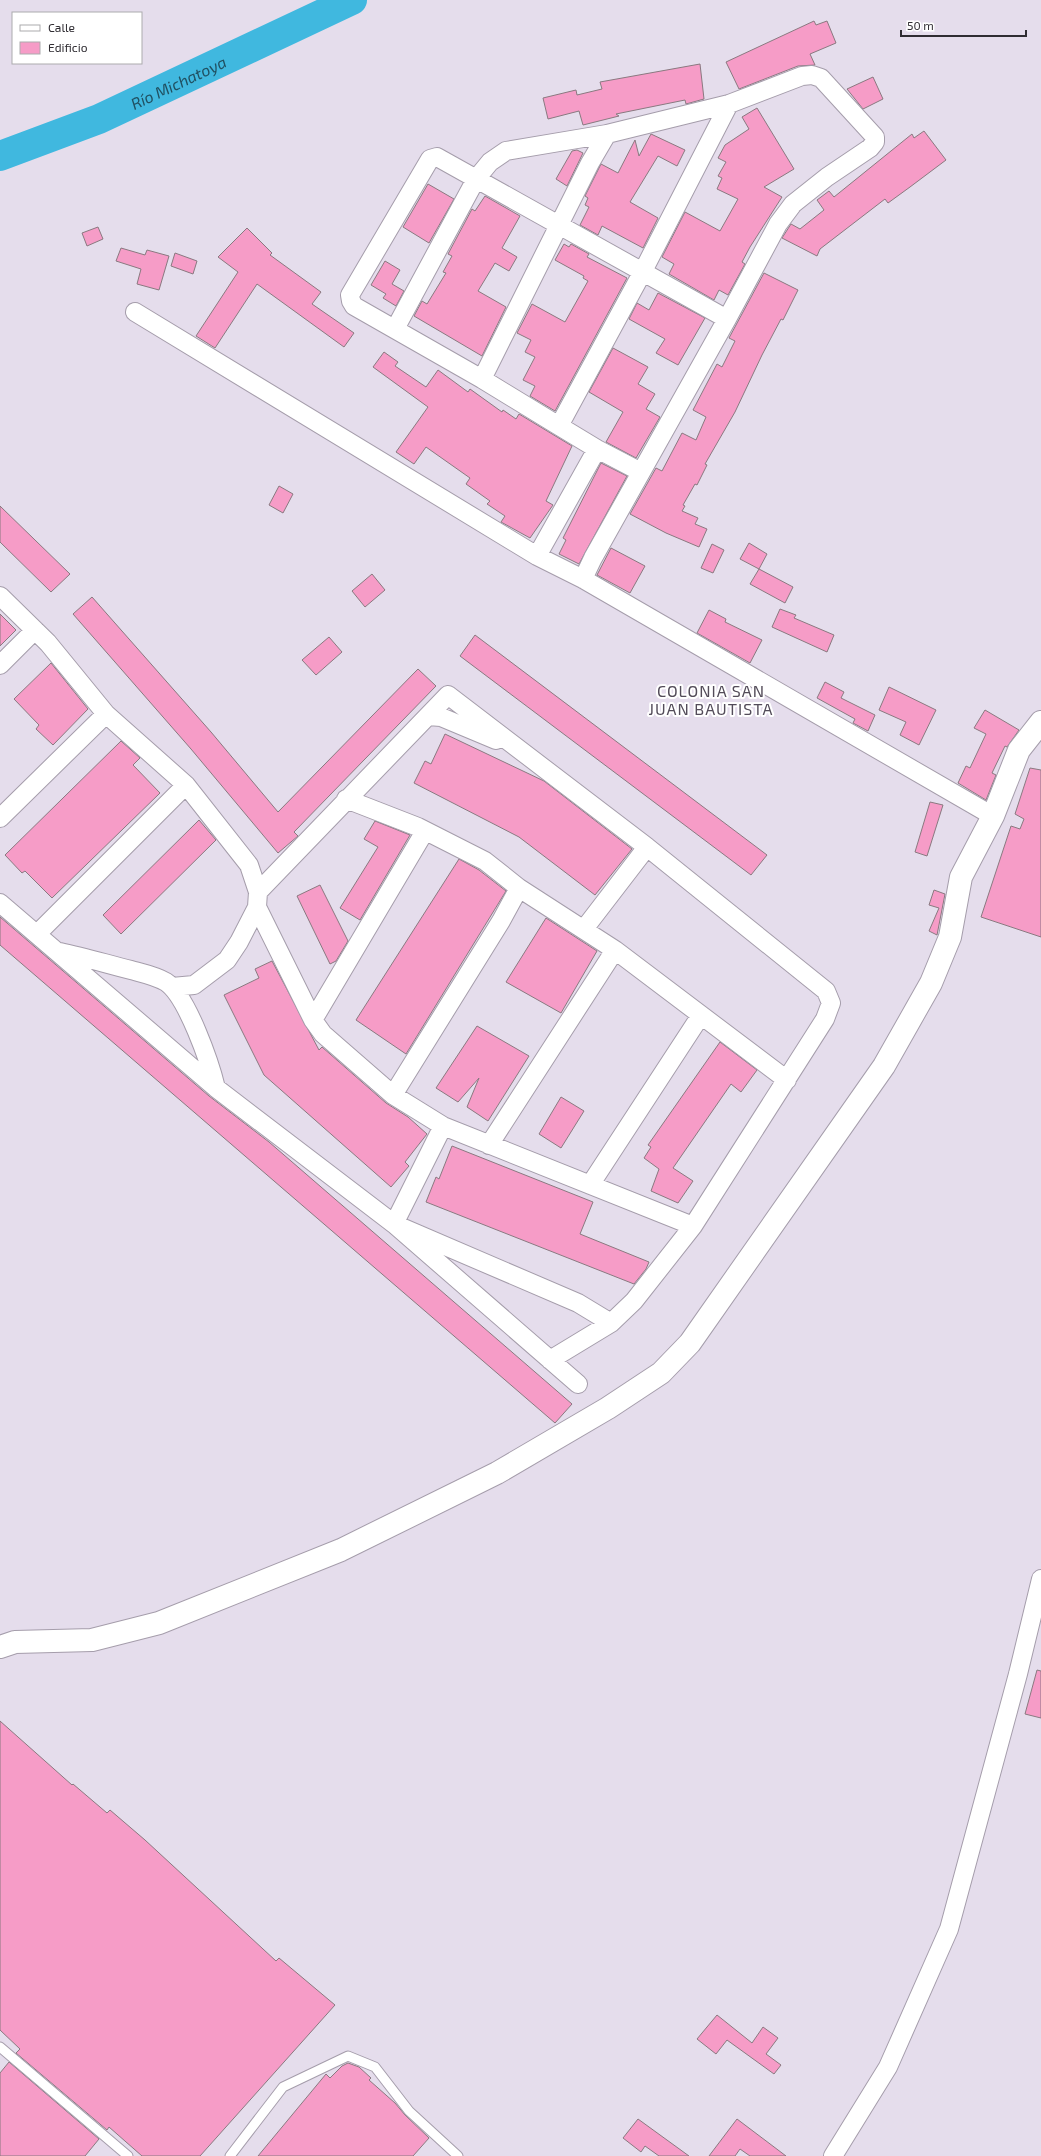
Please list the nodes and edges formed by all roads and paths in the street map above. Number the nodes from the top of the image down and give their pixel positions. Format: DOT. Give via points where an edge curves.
graph roads {
  1 [pos="729,104"];
  2 [pos="607,134"];
  3 [pos="476,179"];
  4 [pos="558,225"];
  5 [pos="642,273"];
  6 [pos="135,312"];
  7 [pos="727,319"];
  8 [pos="395,329"];
  9 [pos="482,379"];
  10 [pos="559,426"];
  11 [pos="597,448"];
  12 [pos="641,472"];
  13 [pos="537,556"];
  14 [pos="583,579"];
  15 [pos="0,596"];
  16 [pos="35,630"];
  17 [pos="0,665"];
  18 [pos="106,714"];
  19 [pos="1041,722"];
  20 [pos="186,785"];
  21 [pos="346,799"];
  22 [pos="993,816"];
  23 [pos="0,818"];
  24 [pos="425,832"];
  25 [pos="647,847"];
  26 [pos="519,888"];
  27 [pos="258,900"];
  28 [pos="0,903"];
  29 [pos="584,929"];
  30 [pos="37,934"];
  31 [pos="615,950"];
  32 [pos="58,951"];
  33 [pos="172,987"];
  34 [pos="701,1015"];
  35 [pos="313,1020"];
  36 [pos="788,1080"];
  37 [pos="216,1088"];
  38 [pos="393,1095"];
  39 [pos="443,1126"];
  40 [pos="489,1145"];
  41 [pos="590,1185"];
  42 [pos="394,1224"];
  43 [pos="693,1226"];
  44 [pos="611,1323"];
  45 [pos="550,1360"];
  46 [pos="578,1384"];
  47 [pos="1041,1578"];
  48 [pos="0,1647"];
  49 [pos="0,2047"];
  50 [pos="128,2156"];
  51 [pos="230,2156"];
  52 [pos="458,2156"];
  53 [pos="833,2156"];
  1 -- 2 [label="street"];
  1 -- 5 [label="street"];
  1 -- 7 [label="street" via="802,76 812,75 821,78 875,137 875,142 789,209 778,224"];
  2 -- 3 [label="street" via="506,151 490,162"];
  2 -- 4 [label="street"];
  3 -- 4 [label="street"];
  3 -- 8 [label="street"];
  3 -- 8 [label="street" via="437,157 430,159 350,295 354,306"];
  4 -- 5 [label="street"];
  4 -- 9 [label="street"];
  5 -- 7 [label="street"];
  5 -- 10 [label="street"];
  6 -- 13 [label="street"];
  7 -- 12 [label="street"];
  8 -- 9 [label="street"];
  9 -- 10 [label="street"];
  10 -- 11 [label="street"];
  11 -- 12 [label="street"];
  11 -- 13 [label="street"];
  12 -- 14 [label="street"];
  13 -- 14 [label="street"];
  14 -- 22 [label="street"];
  15 -- 16 [label="street"];
  16 -- 17 [label="street"];
  16 -- 18 [label="street"];
  18 -- 20 [label="street"];
  18 -- 23 [label="street"];
  19 -- 22 [label="street" via="1019,750"];
  20 -- 27 [label="street" via="249,865"];
  20 -- 30 [label="street"];
  21 -- 24 [label="street"];
  21 -- 25 [label="street" via="448,695"];
  21 -- 27 [label="street"];
  22 -- 48 [label="street" via="962,877 950,937 931,983 884,1066 690,1343 661,1374 497,1473 341,1550 159,1623 92,1640 15,1642"];
  24 -- 26 [label="street" via="485,861"];
  24 -- 35 [label="street"];
  25 -- 29 [label="street"];
  25 -- 36 [label="street" via="826,991 831,1003 826,1020"];
  26 -- 29 [label="street"];
  26 -- 38 [label="street"];
  27 -- 33 [label="street" via="249,926 227,960 194,985"];
  27 -- 35 [label="street"];
  28 -- 30 [label="street"];
  29 -- 31 [label="street"];
  30 -- 32 [label="street"];
  31 -- 34 [label="street"];
  31 -- 40 [label="street"];
  32 -- 33 [label="street" via="144,974 165,981"];
  32 -- 37 [label="street"];
  33 -- 37 [label="street" via="184,1005 209,1060"];
  34 -- 36 [label="street"];
  34 -- 41 [label="street"];
  35 -- 38 [label="street" via="323,1034"];
  36 -- 43 [label="street"];
  37 -- 42 [label="street"];
  38 -- 39 [label="street"];
  39 -- 40 [label="street"];
  39 -- 42 [label="street"];
  40 -- 41 [label="street"];
  41 -- 43 [label="street"];
  42 -- 44 [label="street" via="578,1303"];
  42 -- 45 [label="street"];
  43 -- 44 [label="street" via="634,1301"];
  44 -- 45 [label="street"];
  45 -- 46 [label="street"];
  47 -- 53 [label="street" via="1018,1674 949,1929 888,2068"];
  49 -- 50 [label="lane"];
  51 -- 52 [label="lane" via="283,2086 348,2056 375,2067 409,2111"];
}
